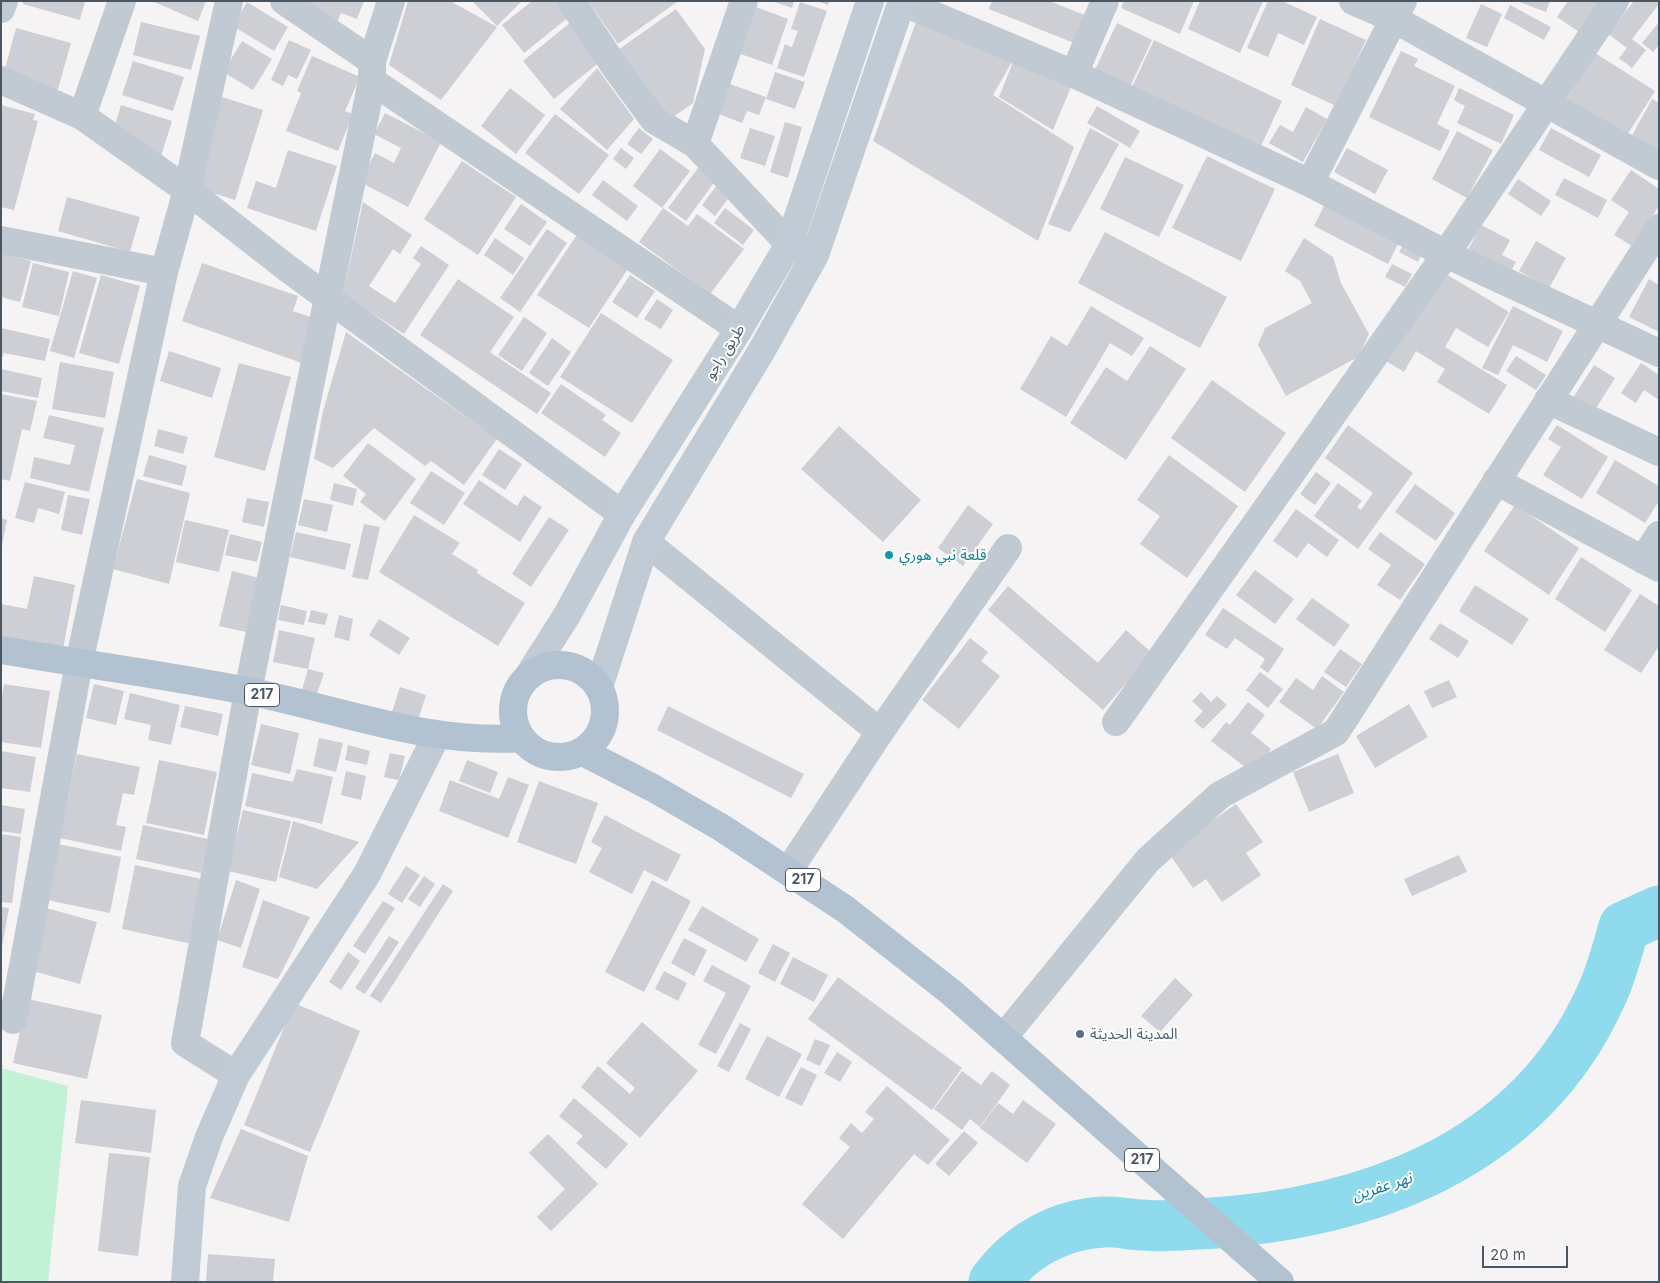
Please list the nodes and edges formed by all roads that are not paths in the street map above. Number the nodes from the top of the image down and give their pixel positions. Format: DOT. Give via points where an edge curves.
graph roads {
  1 [pos="4,1"];
  2 [pos="122,1"];
  3 [pos="229,1"];
  4 [pos="284,1"];
  5 [pos="391,1"];
  6 [pos="571,1"];
  7 [pos="744,1"];
  8 [pos="870,1"];
  9 [pos="1105,1"];
  10 [pos="1353,1"];
  11 [pos="1615,1"];
  12 [pos="902,2"];
  13 [pos="1,9"];
  14 [pos="1399,10"];
  15 [pos="372,71"];
  16 [pos="1074,74"];
  17 [pos="1,80"];
  18 [pos="1546,103"];
  19 [pos="82,116"];
  20 [pos="695,144"];
  21 [pos="1659,166"];
  22 [pos="1310,182"];
  23 [pos="187,190"];
  24 [pos="1659,228"];
  25 [pos="1,240"];
  26 [pos="788,244"];
  27 [pos="1446,254"];
  28 [pos="815,255"];
  29 [pos="164,272"];
  30 [pos="328,298"];
  31 [pos="1598,325"];
  32 [pos="739,328"];
  33 [pos="1659,353"];
  34 [pos="1548,400"];
  35 [pos="1659,452"];
  36 [pos="1496,481"];
  37 [pos="622,514"];
  38 [pos="1659,535"];
  39 [pos="646,542"];
  40 [pos="1008,548"];
  41 [pos="1651,564"];
  42 [pos="1,650"];
  43 [pos="79,663"];
  44 [pos="527,678"];
  45 [pos="599,687"];
  46 [pos="248,691"];
  47 [pos="1116,722"];
  48 [pos="880,732"];
  49 [pos="437,735"];
  50 [pos="522,738"];
  51 [pos="583,752"];
  52 [pos="790,870"];
  53 [pos="14,1020"];
  54 [pos="1003,1038"];
  55 [pos="236,1075"];
  56 [pos="185,1282"];
  57 [pos="1280,1282"];
  1 -- 13 [label="street"];
  2 -- 19 [label="street"];
  3 -- 23 [label="street"];
  4 -- 15 [label="street"];
  5 -- 15 [label="street"];
  6 -- 20 [label="street" via="654,120"];
  7 -- 20 [label="street"];
  8 -- 26 [label="main road, طريق راجو"];
  9 -- 16 [label="street"];
  10 -- 14 [label="street"];
  11 -- 18 [label="street"];
  12 -- 16 [label="street"];
  12 -- 28 [label="main road, طريق راجو"];
  14 -- 18 [label="street"];
  14 -- 22 [label="street"];
  15 -- 30 [label="street"];
  15 -- 32 [label="street"];
  16 -- 22 [label="street"];
  17 -- 19 [label="street"];
  18 -- 21 [label="street"];
  18 -- 27 [label="street"];
  19 -- 23 [label="street"];
  20 -- 26 [label="street"];
  22 -- 27 [label="street"];
  23 -- 29 [label="street"];
  23 -- 30 [label="street"];
  24 -- 31 [label="street"];
  25 -- 29 [label="street"];
  26 -- 28 [label="street"];
  26 -- 32 [label="main road, طريق راجو"];
  27 -- 31 [label="street"];
  27 -- 47 [label="street"];
  28 -- 39 [label="main road, طريق راجو" via="762,350"];
  29 -- 43 [label="street"];
  30 -- 37 [label="street"];
  30 -- 46 [label="street"];
  31 -- 33 [label="street"];
  31 -- 34 [label="street"];
  32 -- 37 [label="main road, طريق راجو"];
  34 -- 35 [label="street"];
  34 -- 36 [label="street"];
  36 -- 41 [label="street"];
  36 -- 54 [label="street" via="1336,732 1220,795 1148,860"];
  37 -- 44 [label="main road, طريق راجو" via="567,615"];
  38 -- 41 [label="street"];
  39 -- 45 [label="main road, طريق راجو"];
  39 -- 48 [label="street"];
  40 -- 48 [label="street"];
  42 -- 43 [label="main road, 217"];
  43 -- 46 [label="main road, 217"];
  43 -- 53 [label="street"];
  44 -- 45 [label="main road" via="552,665 565,665 590,676"];
  44 -- 50 [label="main road" via="513,704 516,728"];
  45 -- 51 [label="main road" via="604,698 604,722 592,744"];
  46 -- 49 [label="main road, 217"];
  46 -- 55 [label="street" via="185,1043"];
  48 -- 52 [label="street"];
  49 -- 50 [label="main road, 217" via="490,740"];
  49 -- 55 [label="main road" via="367,874"];
  50 -- 51 [label="main road" via="529,747 550,757 561,758"];
  51 -- 52 [label="main road, 217" via="654,788"];
  52 -- 54 [label="main road, 217" via="900,950"];
  54 -- 57 [label="main road, 217"];
  55 -- 56 [label="main road" via="192,1186"];
}
